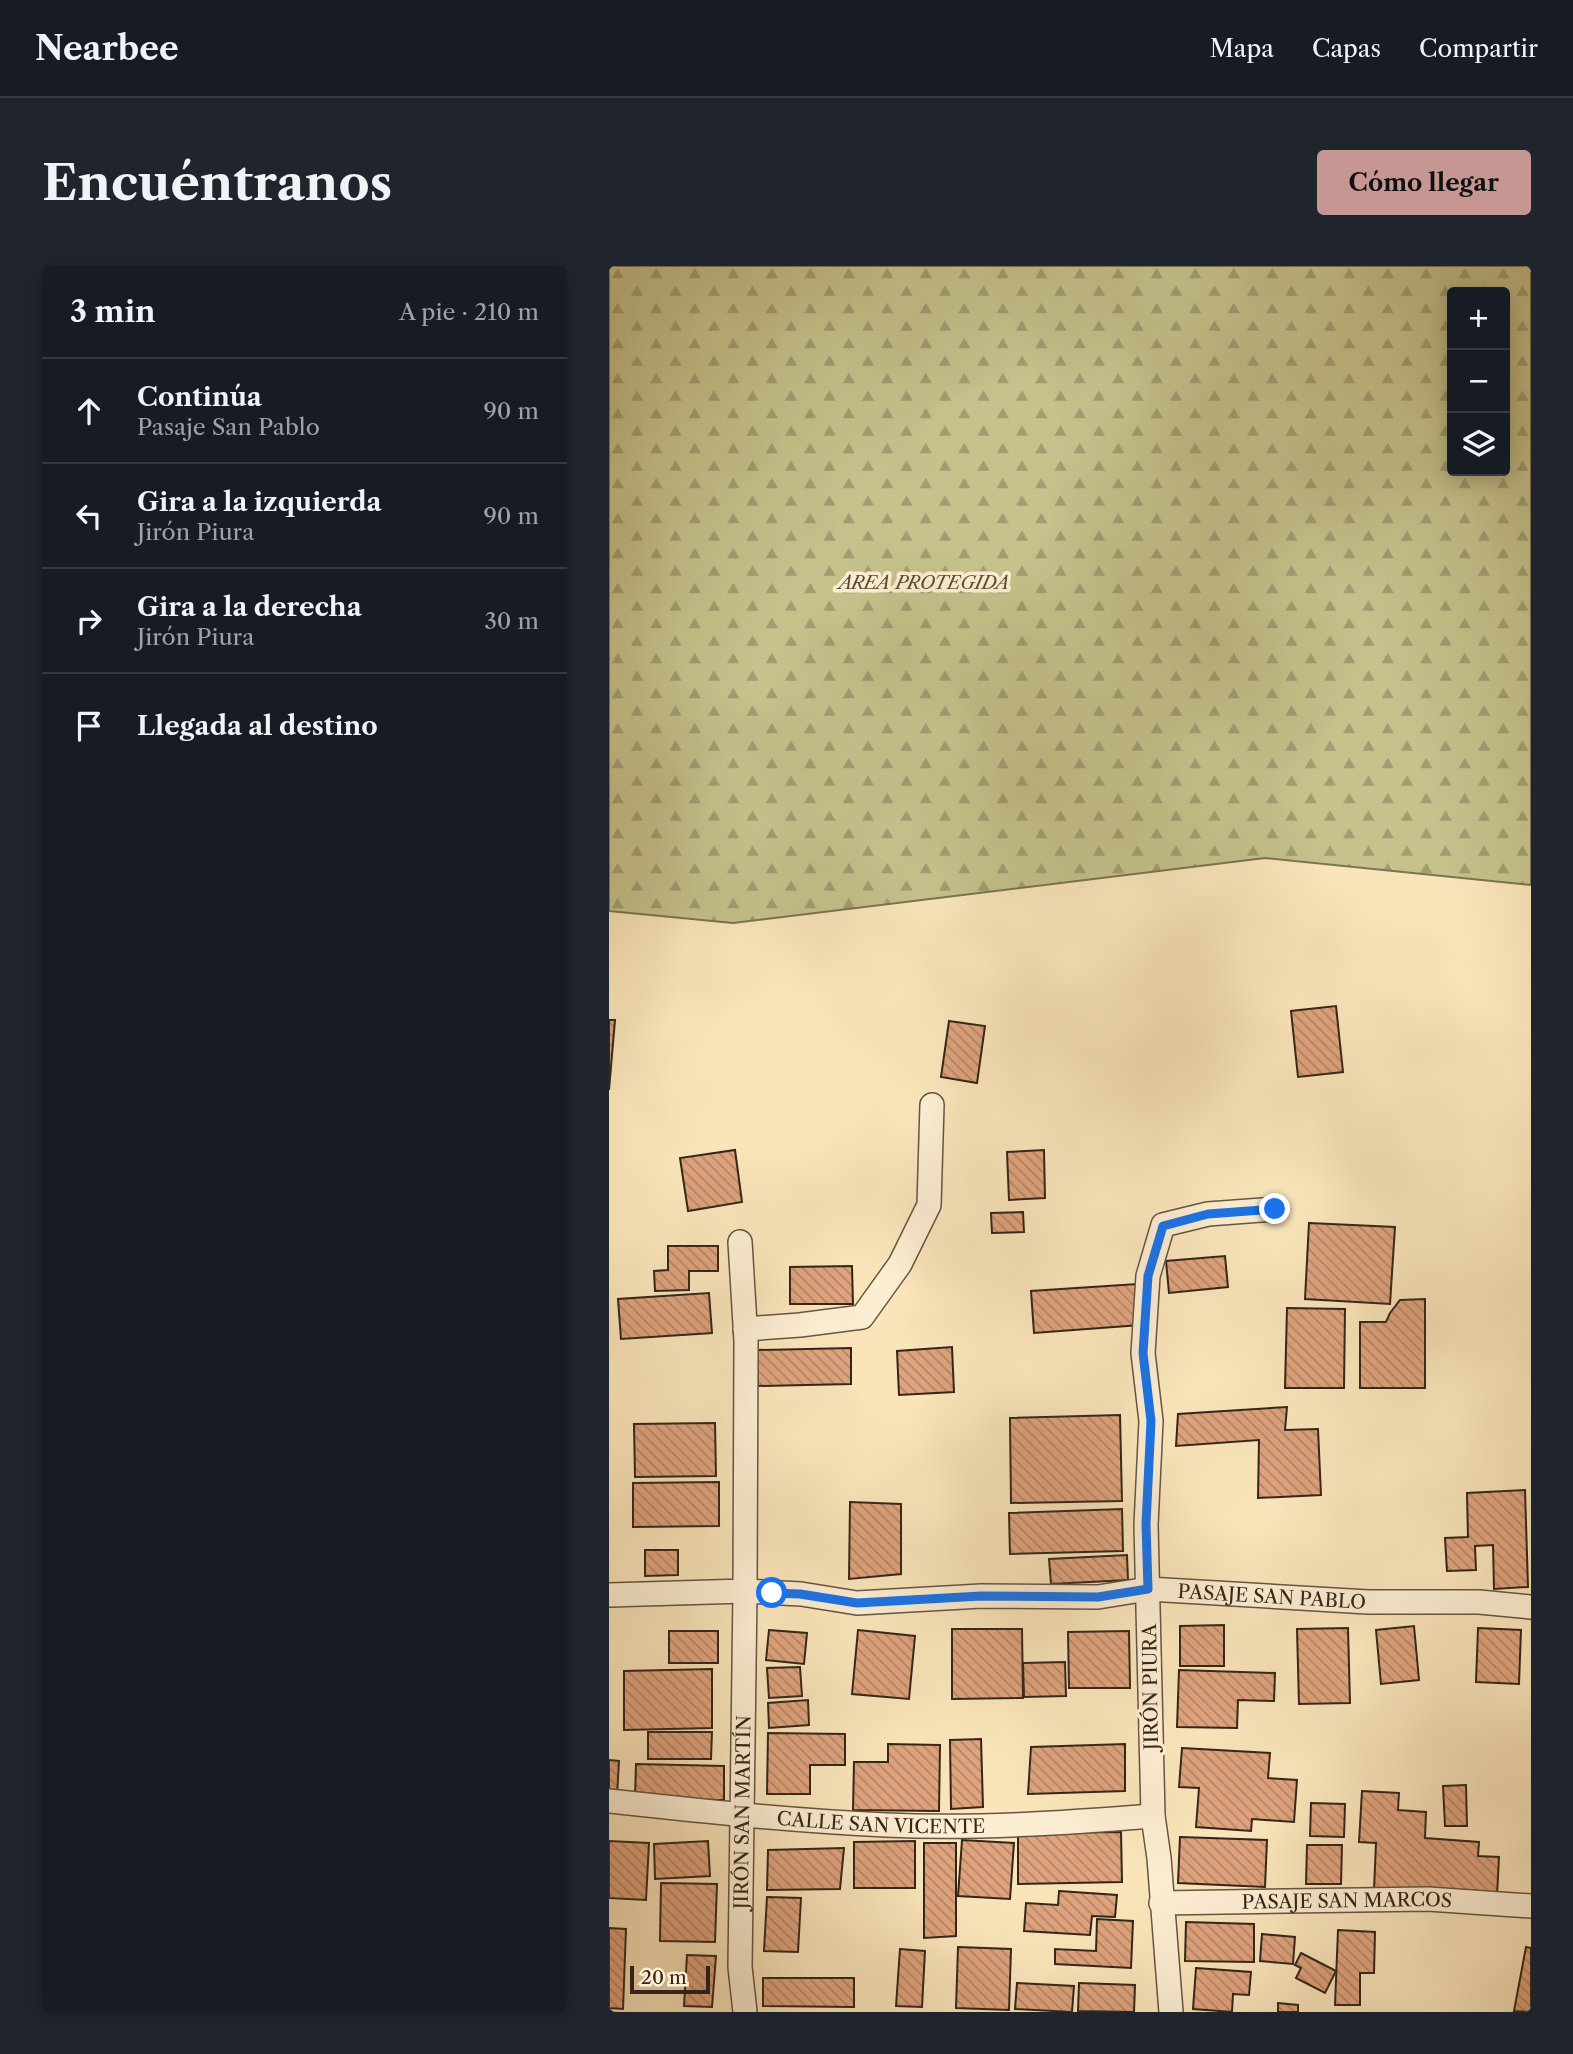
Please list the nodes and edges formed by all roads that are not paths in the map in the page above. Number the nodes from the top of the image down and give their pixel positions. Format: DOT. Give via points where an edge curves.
graph roads {
  1 [pos="932,1105"];
  2 [pos="1275,1209"];
  3 [pos="740,1242"];
  4 [pos="745,1329"];
  5 [pos="1148,1589"];
  6 [pos="745,1591"];
  7 [pos="609,1595"];
  8 [pos="1531,1607"];
  9 [pos="609,1801"];
  10 [pos="743,1815"];
  11 [pos="1153,1816"];
  12 [pos="1161,1903"];
  13 [pos="1531,1906"];
  14 [pos="745,2012"];
  15 [pos="1171,2012"];
  1 -- 4 [label="street" via="929,1205 901,1264 862,1317"];
  2 -- 5 [label="street, JIRÓN PIURA" via="1208,1214 1163,1226 1148,1276 1143,1353 1151,1421"];
  3 -- 4 [label="street"];
  4 -- 6 [label="street"];
  5 -- 6 [label="street, PASAJE SAN PABLO" via="1098,1597 981,1596 857,1603"];
  5 -- 8 [label="street, PASAJE SAN PABLO"];
  5 -- 11 [label="street, JIRÓN PIURA"];
  6 -- 7 [label="street, PASAJE SAN PABLO"];
  6 -- 10 [label="street, JIRÓN SAN MARTÍN"];
  9 -- 10 [label="street, CALLE SAN VICENTE"];
  10 -- 11 [label="street, CALLE SAN VICENTE" via="887,1825 1010,1826"];
  10 -- 14 [label="street, JIRÓN SAN MARTÍN" via="740,1967"];
  11 -- 12 [label="street, JIRÓN PIURA"];
  12 -- 13 [label="street, PASAJE SAN MARCOS" via="1428,1899"];
  12 -- 15 [label="street, JIRÓN PIURA"];
}
